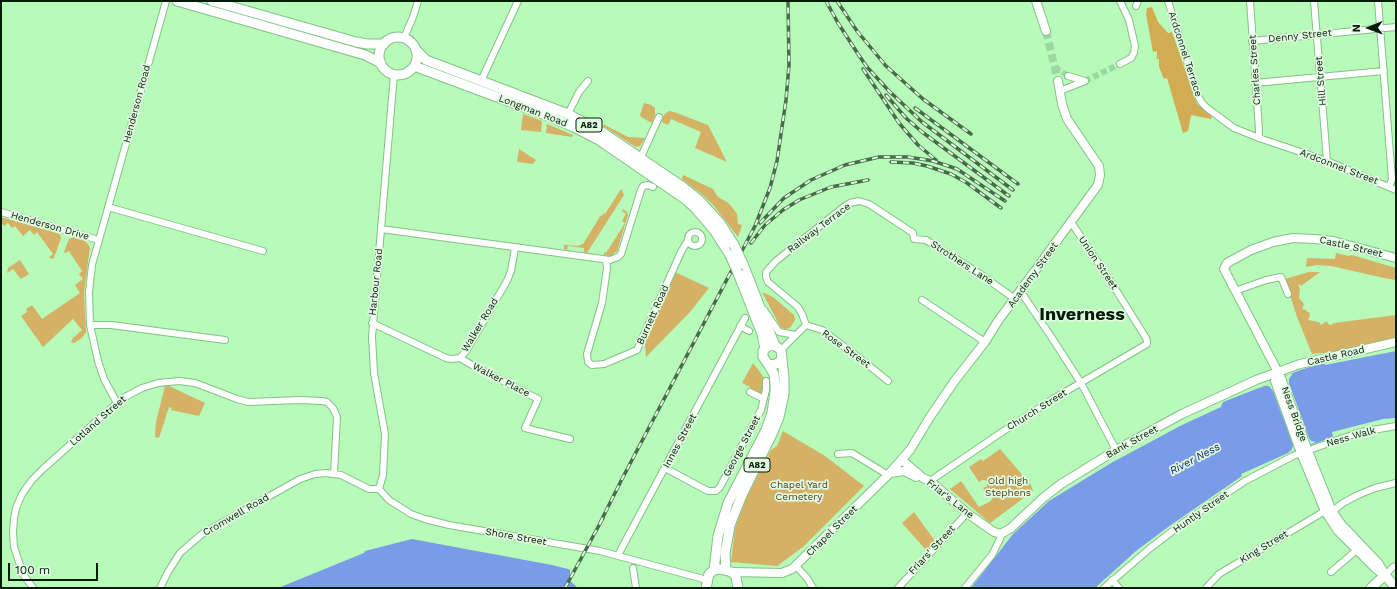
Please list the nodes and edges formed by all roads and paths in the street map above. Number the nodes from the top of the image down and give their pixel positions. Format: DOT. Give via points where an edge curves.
graph roads {
  1 [pos="166,1"];
  2 [pos="176,1"];
  3 [pos="212,1"];
  4 [pos="418,1"];
  5 [pos="518,1"];
  6 [pos="1120,1"];
  7 [pos="1168,1"];
  8 [pos="1250,1"];
  9 [pos="1314,1"];
  10 [pos="1378,1"];
  11 [pos="1034,2"];
  12 [pos="1396,27"];
  13 [pos="1380,28"];
  14 [pos="1046,31"];
  15 [pos="1317,34"];
  16 [pos="404,38"];
  17 [pos="1252,40"];
  18 [pos="384,44"];
  19 [pos="416,50"];
  20 [pos="381,62"];
  21 [pos="1120,64"];
  22 [pos="414,66"];
  23 [pos="1384,72"];
  24 [pos="394,74"];
  25 [pos="1068,76"];
  26 [pos="1321,77"];
  27 [pos="481,81"];
  28 [pos="588,81"];
  29 [pos="1058,81"];
  30 [pos="1255,82"];
  31 [pos="1060,92"];
  32 [pos="568,114"];
  33 [pos="658,116"];
  34 [pos="1258,138"];
  35 [pos="641,157"];
  36 [pos="1327,161"];
  37 [pos="653,187"];
  38 [pos="1390,187"];
  39 [pos="1396,190"];
  40 [pos="869,204"];
  41 [pos="108,207"];
  42 [pos="1,212"];
  43 [pos="1071,222"];
  44 [pos="381,229"];
  45 [pos="99,240"];
  46 [pos="687,243"];
  47 [pos="515,248"];
  48 [pos="263,251"];
  49 [pos="1396,258"];
  50 [pos="606,260"];
  51 [pos="1225,273"];
  52 [pos="1235,291"];
  53 [pos="1020,292"];
  54 [pos="1288,294"];
  55 [pos="922,300"];
  56 [pos="1015,300"];
  57 [pos="759,302"];
  58 [pos="745,318"];
  59 [pos="372,323"];
  60 [pos="90,325"];
  61 [pos="806,325"];
  62 [pos="740,326"];
  63 [pos="749,331"];
  64 [pos="796,335"];
  65 [pos="225,340"];
  66 [pos="985,342"];
  67 [pos="1396,342"];
  68 [pos="1146,344"];
  69 [pos="778,348"];
  70 [pos="765,349"];
  71 [pos="460,358"];
  72 [pos="782,360"];
  73 [pos="768,364"];
  74 [pos="1278,377"];
  75 [pos="766,381"];
  76 [pos="888,381"];
  77 [pos="1081,383"];
  78 [pos="750,392"];
  79 [pos="764,399"];
  80 [pos="117,403"];
  81 [pos="1396,426"];
  82 [pos="570,439"];
  83 [pos="1116,450"];
  84 [pos="1303,450"];
  85 [pos="838,454"];
  86 [pos="902,460"];
  87 [pos="665,468"];
  88 [pos="334,473"];
  89 [pos="889,474"];
  90 [pos="927,479"];
  91 [pos="1396,483"];
  92 [pos="379,489"];
  93 [pos="1329,511"];
  94 [pos="967,513"];
  95 [pos="1000,534"];
  96 [pos="1358,549"];
  97 [pos="618,555"];
  98 [pos="796,566"];
  99 [pos="1396,566"];
  100 [pos="633,568"];
  101 [pos="714,570"];
  102 [pos="729,571"];
  103 [pos="1330,572"];
  104 [pos="748,573"];
  105 [pos="1385,575"];
  106 [pos="1112,580"];
  107 [pos="707,584"];
  108 [pos="738,586"];
  109 [pos="1210,587"];
  110 [pos="33,588"];
  111 [pos="160,588"];
  112 [pos="636,588"];
  113 [pos="813,588"];
  114 [pos="898,588"];
  115 [pos="965,588"];
  116 [pos="1104,588"];
  117 [pos="1119,588"];
  118 [pos="1371,588"];
  119 [pos="1396,588"];
  1 -- 41 [label="street, Henderson Road"];
  2 -- 20 [label="highway" via="358,53"];
  3 -- 18 [label="highway" via="356,42"];
  4 -- 16 [label="street"];
  5 -- 27 [label="street"];
  6 -- 21 [label="street" via="1129,20 1135,46 1131,58"];
  7 -- 34 [label="street, Ardconnel Terrace" via="1200,100 1234,128"];
  8 -- 17 [label="street, Charles Street"];
  9 -- 15 [label="street, Hill Street"];
  10 -- 13 [label="street"];
  11 -- 14 [label="main road"];
  12 -- 13 [label="street, Denny Street"];
  13 -- 15 [label="street, Denny Street"];
  13 -- 23 [label="street"];
  15 -- 17 [label="street, Denny Street"];
  15 -- 26 [label="street, Hill Street"];
  16 -- 18 [label="highway" via="393,38"];
  16 -- 19 [label="highway, A82" via="413,44"];
  17 -- 30 [label="street, Charles Street"];
  18 -- 20 [label="highway" via="380,53"];
  19 -- 22 [label="highway"];
  19 -- 27 [label="highway, Longman Road / A82" via="426,60"];
  20 -- 24 [label="highway" via="384,68"];
  22 -- 24 [label="highway" via="405,73"];
  22 -- 70 [label="highway, Longman Road / A82, bridge" via="574,127 599,140 685,199 714,230 730,254 762,334"];
  23 -- 26 [label="street"];
  23 -- 38 [label="street" via="1392,179"];
  24 -- 44 [label="street, Harbour Road"];
  25 -- 31 [label="street" via="1085,81"];
  26 -- 30 [label="street"];
  26 -- 36 [label="street, Hill Street"];
  27 -- 32 [label="highway, Longman Road / A82"];
  28 -- 32 [label="street, Longman Road"];
  29 -- 31 [label="main road, Academy Street"];
  30 -- 34 [label="street, Charles Street"];
  31 -- 43 [label="main road, Academy Street" via="1068,119 1099,166 1100,175 1098,185"];
  32 -- 35 [label="highway, Longman Road / A82"];
  33 -- 35 [label="street"];
  34 -- 36 [label="street, Ardconnel Street"];
  35 -- 57 [label="highway, Longman Road / A82, bridge" via="683,187 720,223 734,245"];
  36 -- 38 [label="street, Ardconnel Street"];
  37 -- 50 [label="street" via="643,186 620,254 614,259"];
  38 -- 39 [label="street, Ardconnel Street"];
  40 -- 56 [label="street, Strothers Lane" via="910,231 914,239 926,240"];
  40 -- 61 [label="street, Railway Terrace" via="859,201 850,203 771,265 766,272 766,280 798,307"];
  41 -- 45 [label="street, Henderson Road"];
  41 -- 48 [label="street"];
  42 -- 45 [label="street, Henderson Drive"];
  43 -- 53 [label="main road, Academy Street"];
  43 -- 68 [label="street, Union Street" via="1146,338"];
  44 -- 47 [label="street"];
  44 -- 59 [label="street, Harbour Road"];
  45 -- 60 [label="street, Henderson Road" via="88,292"];
  46 -- 50 [label="street, Burnett Road" via="637,350 604,364 592,365 588,362 587,354 602,303"];
  47 -- 50 [label="street"];
  47 -- 71 [label="street, Walker Road" via="507,280"];
  49 -- 51 [label="main road, Castle Street" via="1333,241 1293,238 1273,242 1243,254 1226,263"];
  51 -- 52 [label="main road, Ness Bridge"];
  52 -- 54 [label="street" via="1281,277"];
  52 -- 74 [label="main road, Ness Bridge"];
  53 -- 56 [label="main road, Academy Street"];
  53 -- 77 [label="street"];
  55 -- 66 [label="street"];
  56 -- 66 [label="main road, Academy Street"];
  57 -- 64 [label="street" via="779,332"];
  57 -- 69 [label="highway, A82"];
  58 -- 62 [label="street, Innes Street"];
  59 -- 71 [label="street, Walker Road" via="446,358"];
  59 -- 92 [label="street, Harbour Road" via="374,373 385,434 383,475"];
  60 -- 65 [label="street" via="111,325"];
  60 -- 80 [label="street, Henderson Road" via="104,379"];
  61 -- 64 [label="street"];
  61 -- 76 [label="street, Rose Street" via="822,330"];
  62 -- 63 [label="street"];
  62 -- 87 [label="street, Innes Street"];
  64 -- 69 [label="street"];
  66 -- 86 [label="main road, Academy Street" via="956,379"];
  67 -- 74 [label="main road, Castle Road" via="1311,361"];
  68 -- 77 [label="street, Church Street"];
  69 -- 70 [label="highway" via="770,346"];
  69 -- 72 [label="highway, A82"];
  70 -- 73 [label="highway, A82" via="763,357"];
  71 -- 82 [label="street, Walker Place" via="538,399 524,428"];
  72 -- 73 [label="highway" via="777,364"];
  72 -- 102 [label="highway, A82" via="784,394 779,417 730,525 725,554"];
  73 -- 101 [label="highway, A82" via="774,374 775,384 772,413 766,430 728,503 718,536"];
  74 -- 83 [label="main road, Bank Street" via="1182,414"];
  74 -- 84 [label="main road, Ness Bridge"];
  75 -- 79 [label="street, George Street"];
  77 -- 83 [label="street"];
  77 -- 90 [label="street, Church Street"];
  78 -- 79 [label="street"];
  79 -- 87 [label="street, George Street" via="761,410 716,491 708,491"];
  80 -- 88 [label="street, Lotland Street" via="133,392 158,383 179,381 205,386 242,401 326,402 333,408 336,417"];
  80 -- 110 [label="street, Lotland Street" via="43,469 22,494 14,519 14,547 23,574"];
  81 -- 84 [label="street, Ness Walk" via="1361,432"];
  83 -- 95 [label="main road, Bank Street" via="1062,484 1011,528"];
  84 -- 93 [label="main road, Ness Bridge"];
  84 -- 106 [label="street, Huntly Street" via="1219,498 1149,549"];
  85 -- 89 [label="street" via="852,453"];
  86 -- 89 [label="main road, Chapel Street"];
  86 -- 90 [label="main road, Friar's Lane"];
  87 -- 97 [label="street, Innes Street"];
  88 -- 92 [label="street, Shore Street" via="369,489"];
  88 -- 111 [label="street, Cromwell Road" via="315,474 300,479 202,534 180,553"];
  89 -- 90 [label="main road" via="904,471"];
  89 -- 98 [label="main road, Chapel Street"];
  90 -- 94 [label="main road, Friar's Lane"];
  91 -- 93 [label="street, King Street" via="1358,495"];
  92 -- 97 [label="street, Shore Street" via="389,500 411,514 449,526"];
  93 -- 96 [label="main road" via="1338,531"];
  93 -- 105 [label="main road" via="1379,564"];
  93 -- 109 [label="street, King Street" via="1220,574"];
  94 -- 95 [label="main road, Friar's Lane"];
  94 -- 114 [label="street, Friars' Street"];
  95 -- 115 [label="street" via="992,555"];
  96 -- 103 [label="street"];
  96 -- 105 [label="main road"];
  97 -- 107 [label="street, Shore Street"];
  98 -- 104 [label="main road, Chapel Street" via="782,573"];
  98 -- 113 [label="street"];
  99 -- 105 [label="street"];
  100 -- 112 [label="street"];
  101 -- 102 [label="highway"];
  101 -- 107 [label="highway, A82" via="709,574"];
  102 -- 104 [label="main road, Chapel Street"];
  102 -- 108 [label="highway, A82" via="736,577"];
  104 -- 108 [label="main road"];
  105 -- 118 [label="highway"];
  105 -- 119 [label="highway"];
  106 -- 116 [label="street, Huntly Street"];
  106 -- 117 [label="street"];
}
